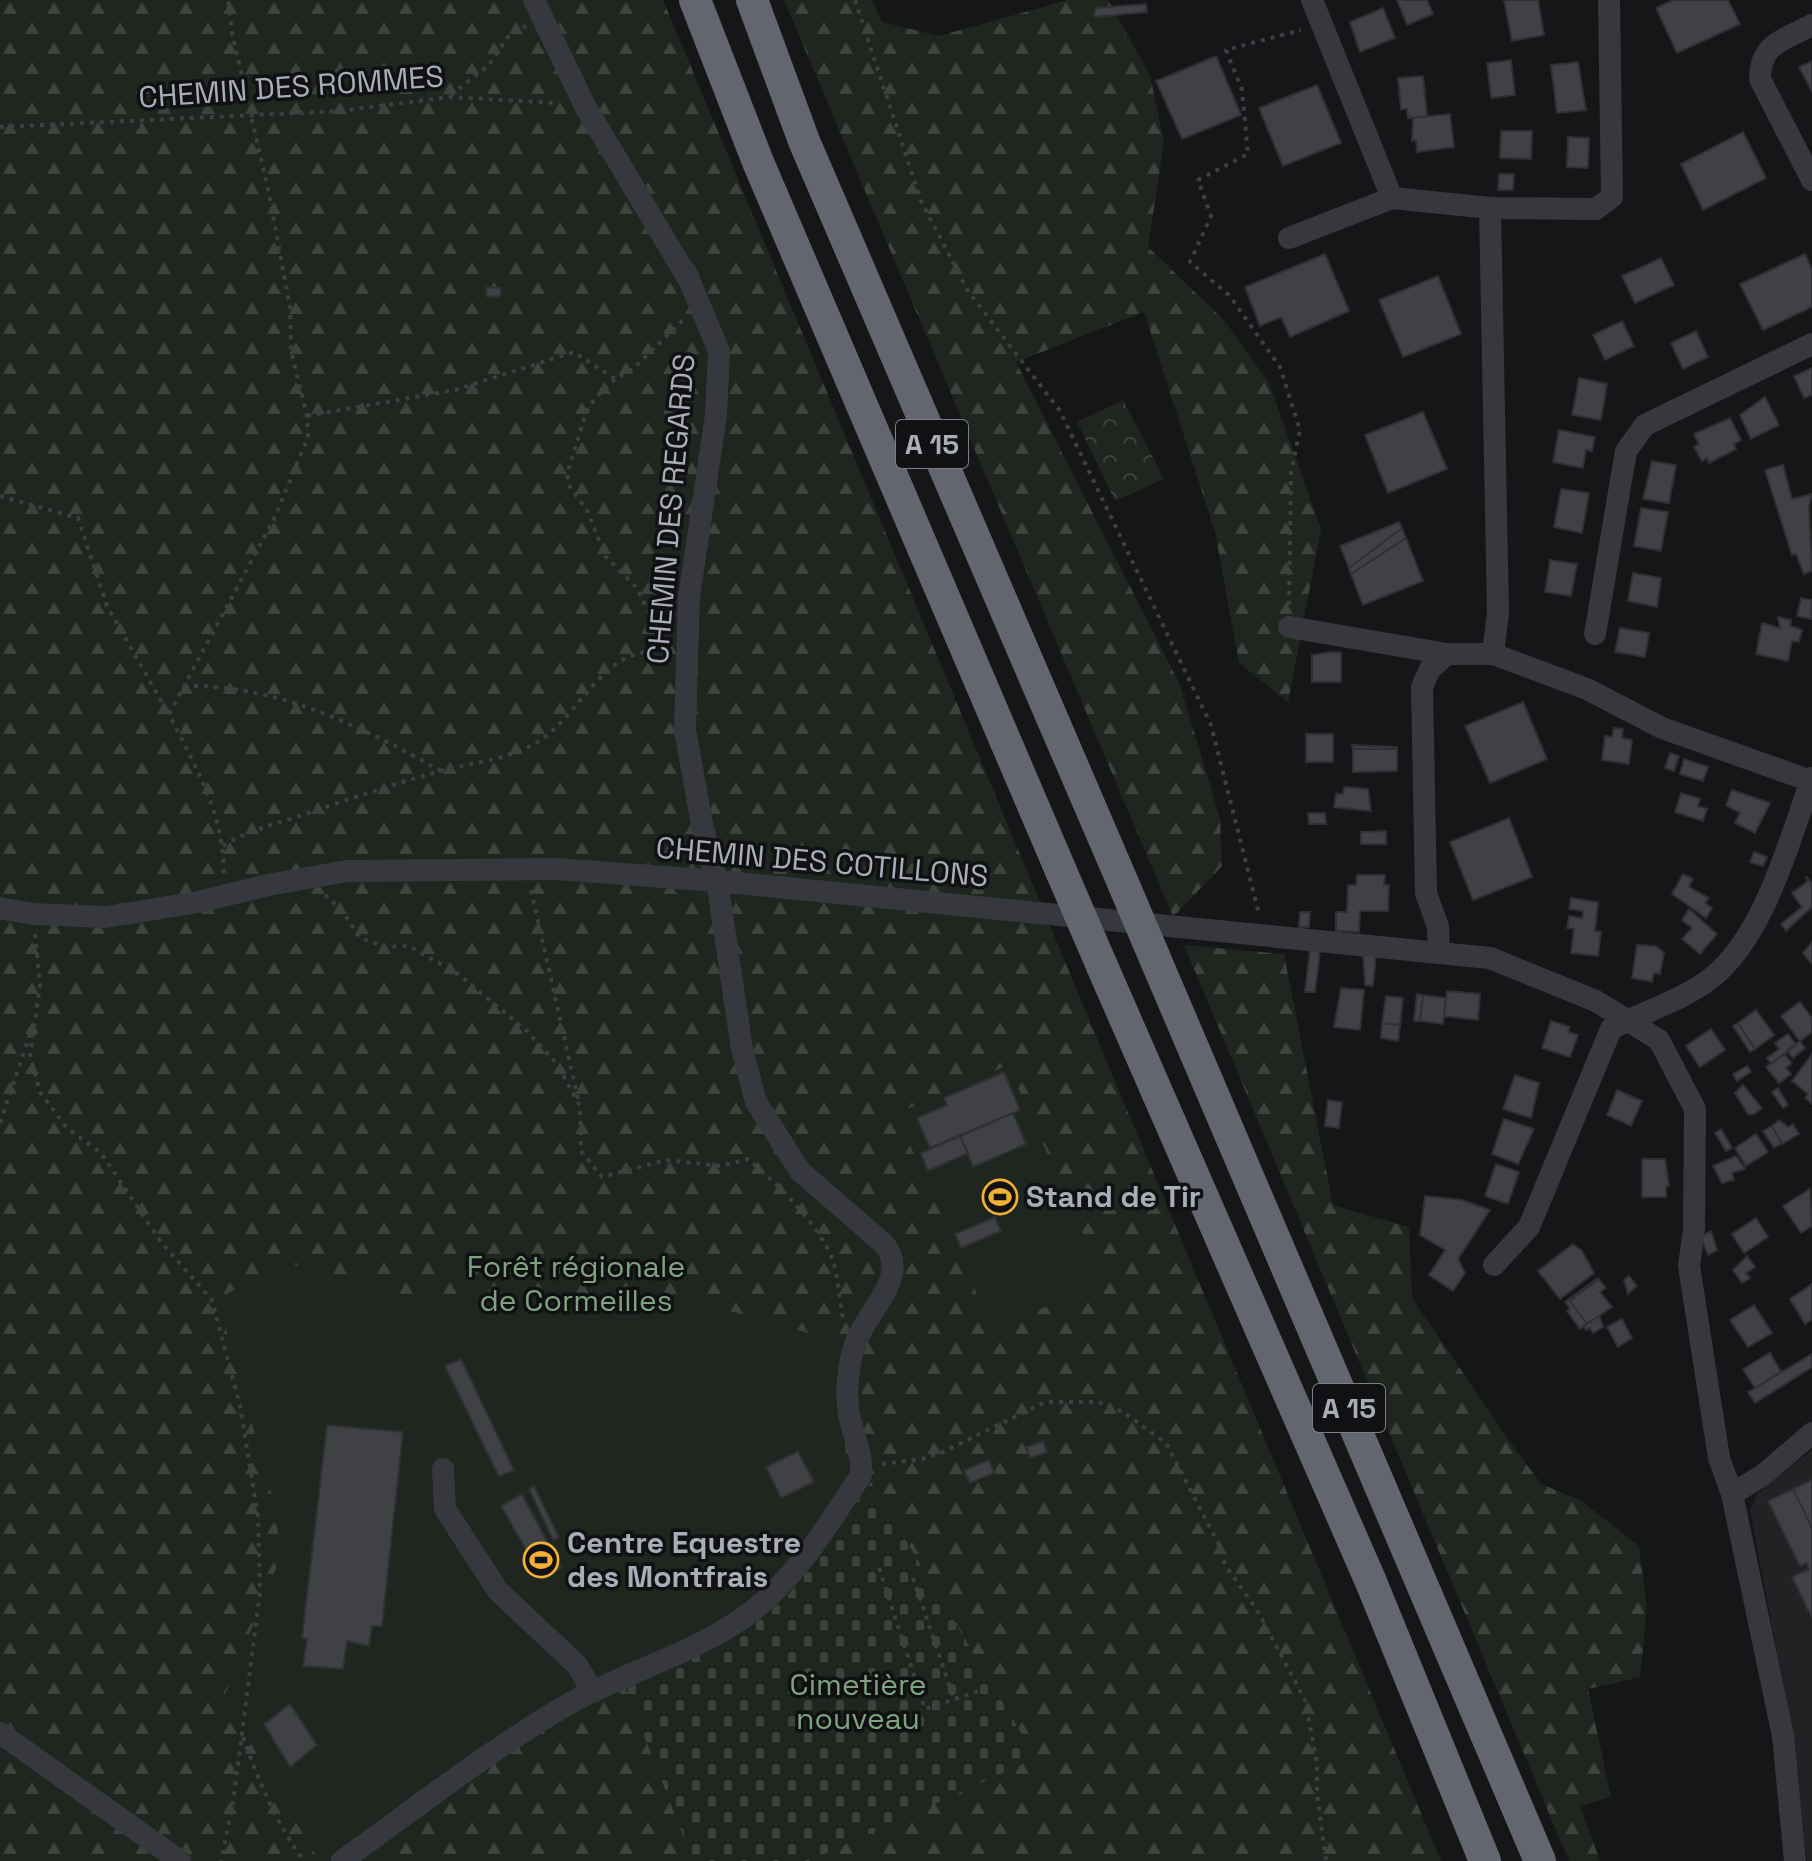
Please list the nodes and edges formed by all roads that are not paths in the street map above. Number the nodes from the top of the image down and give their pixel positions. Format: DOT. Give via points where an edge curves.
graph roads {
  1 [pos="695,0"];
  2 [pos="752,0"];
  3 [pos="1312,0"];
  4 [pos="1609,0"];
  5 [pos="539,9"];
  6 [pos="1812,25"];
  7 [pos="1812,180"];
  8 [pos="1392,198"];
  9 [pos="1490,208"];
  10 [pos="1289,238"];
  11 [pos="1812,344"];
  12 [pos="1289,627"];
  13 [pos="1595,634"];
  14 [pos="1447,654"];
  15 [pos="1493,654"];
  16 [pos="1812,780"];
  17 [pos="717,881"];
  18 [pos="0,908"];
  19 [pos="1439,953"];
  20 [pos="1627,1020"];
  21 [pos="1494,1265"];
  22 [pos="1812,1433"];
  23 [pos="443,1469"];
  24 [pos="1732,1494"];
  25 [pos="593,1692"];
  26 [pos="0,1733"];
  27 [pos="180,1861"];
  28 [pos="342,1861"];
  29 [pos="1485,1861"];
  30 [pos="1540,1861"];
  31 [pos="1795,1861"];
  1 -- 29 [label="highway, A 15, bridge" via="758,162 1371,1582"];
  2 -- 30 [label="highway, A 15, bridge" via="804,141"];
  3 -- 8 [label="street"];
  4 -- 9 [label="street" via="1612,197 1596,209"];
  5 -- 17 [label="street, CHEMIN DES REGARDS" via="585,106 689,280 719,351 716,415 678,658 685,730"];
  6 -- 7 [label="street" via="1770,47 1760,61 1760,79"];
  8 -- 9 [label="street"];
  8 -- 10 [label="street"];
  9 -- 15 [label="street" via="1498,613"];
  11 -- 13 [label="street" via="1645,425 1626,451"];
  12 -- 14 [label="street"];
  14 -- 15 [label="street"];
  14 -- 19 [label="street" via="1430,669 1422,687 1426,893 1438,927"];
  15 -- 16 [label="street" via="1587,689 1662,728"];
  16 -- 20 [label="street" via="1760,914 1730,963 1707,982"];
  17 -- 18 [label="street, CHEMIN DES COTILLONS" via="557,869 347,871 106,917"];
  17 -- 19 [label="street, CHEMIN DES COTILLONS"];
  17 -- 25 [label="street, CHEMIN DES REGARDS" via="742,1049 756,1102 800,1171 884,1244 894,1260 890,1281 865,1322 851,1360 849,1414 862,1470 800,1562 749,1613 671,1657"];
  19 -- 20 [label="street, CHEMIN DES COTILLONS" via="1490,958 1596,1001"];
  20 -- 21 [label="street" via="1611,1029 1602,1045 1529,1227"];
  20 -- 24 [label="street, CHEMIN DES COTILLONS" via="1659,1040 1695,1109 1689,1266 1719,1458"];
  22 -- 24 [label="street"];
  23 -- 25 [label="street" via="445,1509 498,1591 577,1665"];
  24 -- 31 [label="street, CHEMIN DES COTILLONS" via="1783,1736"];
  25 -- 28 [label="street" via="496,1749"];
  26 -- 27 [label="street"];
}
